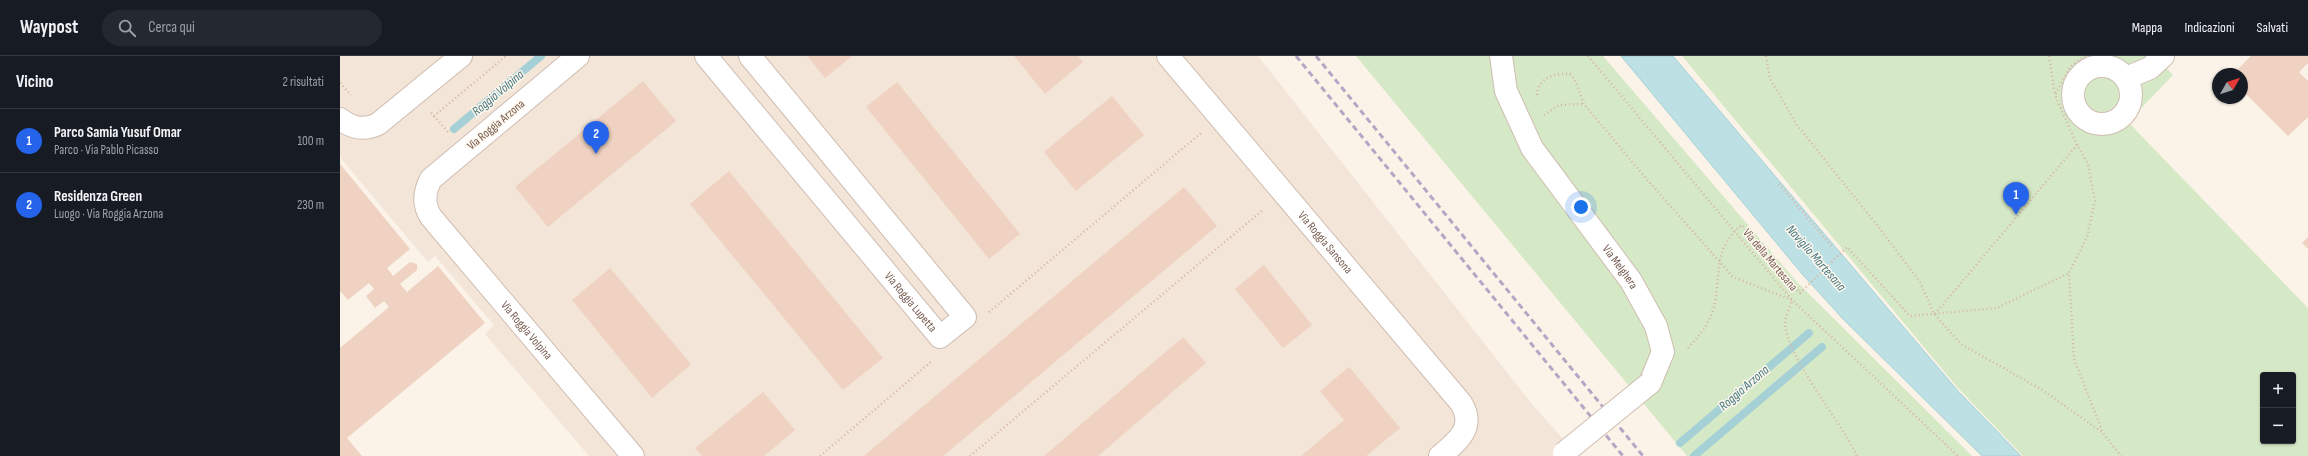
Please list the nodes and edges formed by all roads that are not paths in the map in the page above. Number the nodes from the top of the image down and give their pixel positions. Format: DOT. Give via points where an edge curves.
graph roads {
  1 [pos="460,56"];
  2 [pos="578,56"];
  3 [pos="706,56"];
  4 [pos="750,56"];
  5 [pos="1168,56"];
  6 [pos="1501,56"];
  7 [pos="2163,56"];
  8 [pos="2126,78"];
  9 [pos="340,119"];
  10 [pos="425,201"];
  11 [pos="1562,454"];
  12 [pos="633,456"];
  13 [pos="1440,456"];
  1 -- 9 [label="street" via="378,124 361,128 350,126"];
  2 -- 10 [label="street, Via Roggia Arzona" via="431,179"];
  3 -- 4 [label="street, Via Roggia Lupetta" via="940,337 965,317"];
  5 -- 13 [label="street, Via Roggia Sansona" via="1461,403 1467,420 1464,434"];
  6 -- 11 [label="street, Via Melghera, bridge" via="1506,91 1532,148 1631,282 1656,326 1663,352 1650,383"];
  7 -- 8 [label="street" via="2150,68"];
  10 -- 12 [label="street, Via Roggia Volpina" via="431,217"];
}
